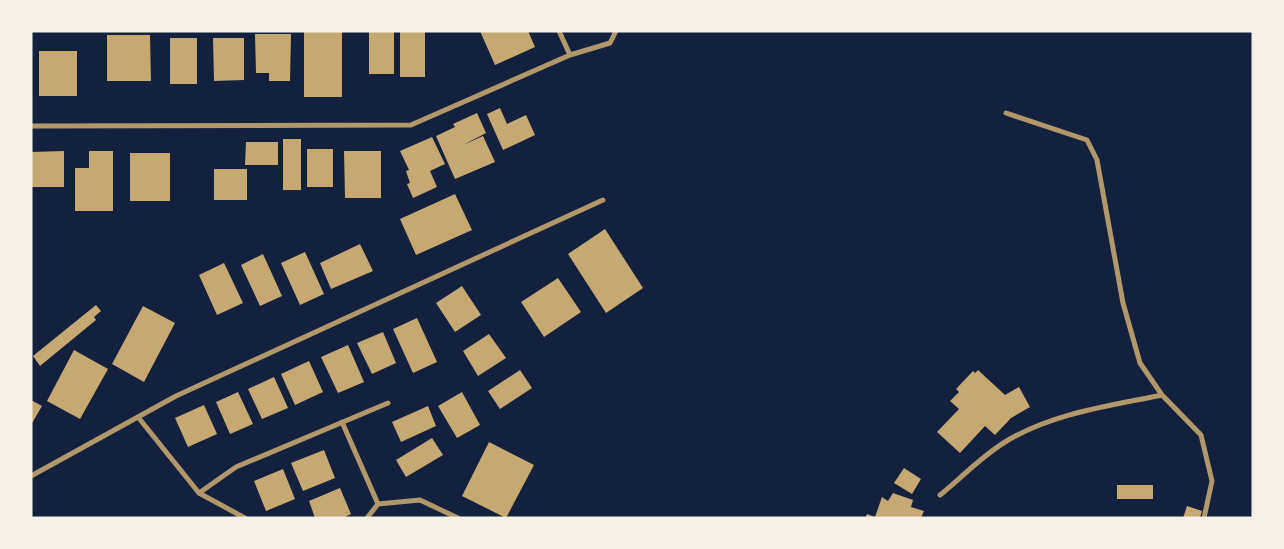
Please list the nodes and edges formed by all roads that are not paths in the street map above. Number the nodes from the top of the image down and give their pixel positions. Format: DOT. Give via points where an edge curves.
graph roads {
  1 [pos="559,31"];
  2 [pos="616,31"];
  3 [pos="570,55"];
  4 [pos="1006,113"];
  5 [pos="31,126"];
  6 [pos="603,200"];
  7 [pos="1162,395"];
  8 [pos="388,403"];
  9 [pos="138,417"];
  10 [pos="342,422"];
  11 [pos="31,476"];
  12 [pos="199,493"];
  13 [pos="940,495"];
  14 [pos="378,504"];
  15 [pos="245,518"];
  16 [pos="367,518"];
  17 [pos="458,518"];
  18 [pos="1204,518"];
  1 -- 3 [label="street"];
  2 -- 3 [label="street" via="610,43"];
  3 -- 5 [label="street" via="411,125"];
  4 -- 7 [label="street" via="1086,140 1097,160 1123,302 1140,363"];
  6 -- 9 [label="street" via="176,396"];
  7 -- 13 [label="street" via="1043,423 1005,442"];
  7 -- 18 [label="street" via="1201,435 1212,481"];
  8 -- 10 [label="street"];
  9 -- 11 [label="street"];
  9 -- 12 [label="street"];
  10 -- 12 [label="street" via="236,466"];
  10 -- 14 [label="street"];
  12 -- 15 [label="street"];
  14 -- 16 [label="street"];
  14 -- 17 [label="street" via="420,500"];
}
